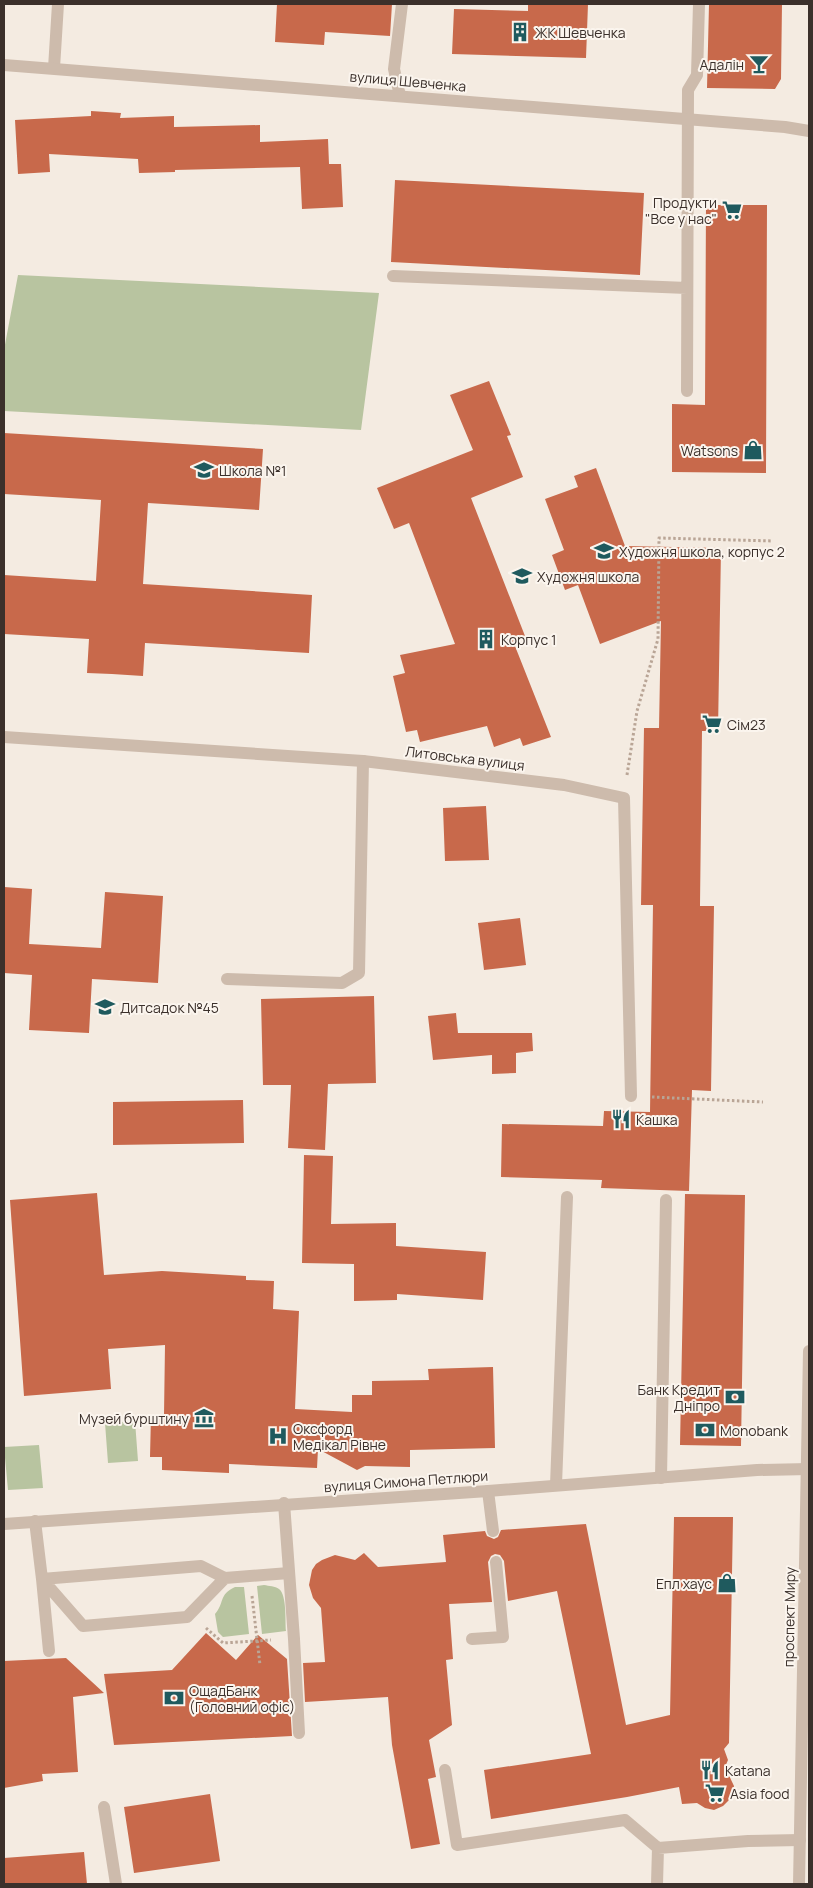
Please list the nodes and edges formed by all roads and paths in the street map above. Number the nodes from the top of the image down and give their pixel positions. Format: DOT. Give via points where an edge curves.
graph roads {
  1 [pos="58,4"];
  2 [pos="402,4"];
  3 [pos="699,4"];
  4 [pos="4,65"];
  5 [pos="54,68"];
  6 [pos="400,96"];
  7 [pos="689,120"];
  8 [pos="809,131"];
  9 [pos="393,276"];
  10 [pos="687,288"];
  11 [pos="687,391"];
  12 [pos="773,541"];
  13 [pos="4,737"];
  14 [pos="363,761"];
  15 [pos="624,798"];
  16 [pos="227,980"];
  17 [pos="631,1096"];
  18 [pos="763,1102"];
  19 [pos="567,1197"];
  20 [pos="666,1200"];
  21 [pos="809,1351"];
  22 [pos="808,1469"];
  23 [pos="661,1478"];
  24 [pos="556,1485"];
  25 [pos="488,1491"];
  26 [pos="284,1503"];
  27 [pos="34,1521"];
  28 [pos="4,1524"];
  29 [pos="493,1531"];
  30 [pos="496,1562"];
  31 [pos="289,1573"];
  32 [pos="250,1577"];
  33 [pos="225,1578"];
  34 [pos="42,1579"];
  35 [pos="204,1626"];
  36 [pos="472,1639"];
  37 [pos="257,1641"];
  38 [pos="49,1651"];
  39 [pos="260,1665"];
  40 [pos="299,1733"];
  41 [pos="445,1770"];
  42 [pos="104,1807"];
  43 [pos="800,1840"];
  44 [pos="658,1848"];
  45 [pos="116,1884"];
  46 [pos="657,1884"];
  47 [pos="799,1884"];
  1 -- 5 [label="street"];
  2 -- 6 [label="street" via="394,69"];
  3 -- 7 [label="street" via="697,75 688,90"];
  4 -- 5 [label="street, вулиця Шевченка"];
  5 -- 6 [label="street, вулиця Шевченка"];
  6 -- 7 [label="street, вулиця Шевченка"];
  7 -- 8 [label="street, вулиця Шевченка"];
  7 -- 10 [label="street"];
  9 -- 10 [label="street"];
  10 -- 11 [label="street"];
  12 -- 15 [label="path" via="659,538 658,639 636,712"];
  13 -- 14 [label="street, Литовська вулиця"];
  14 -- 15 [label="street, Литовська вулиця" via="564,785"];
  14 -- 16 [label="street" via="359,973 342,983"];
  15 -- 17 [label="street"];
  17 -- 18 [label="path"];
  19 -- 24 [label="street"];
  20 -- 23 [label="street"];
  21 -- 22 [label="street, проспект Миру"];
  22 -- 23 [label="street, вулиця Симона Петлюри"];
  22 -- 43 [label="street, проспект Миру"];
  23 -- 24 [label="street, вулиця Симона Петлюри"];
  24 -- 25 [label="street, вулиця Симона Петлюри"];
  25 -- 26 [label="street, вулиця Симона Петлюри"];
  25 -- 29 [label="street"];
  26 -- 27 [label="street, вулиця Симона Петлюри"];
  26 -- 31 [label="street"];
  27 -- 28 [label="street, вулиця Симона Петлюри"];
  27 -- 34 [label="street"];
  30 -- 36 [label="street" via="503,1637"];
  31 -- 32 [label="street"];
  31 -- 40 [label="street"];
  32 -- 33 [label="street"];
  32 -- 37 [label="path"];
  33 -- 34 [label="street" via="201,1566"];
  33 -- 34 [label="street" via="187,1617 83,1626"];
  34 -- 38 [label="street"];
  35 -- 37 [label="path" via="224,1643"];
  37 -- 39 [label="path"];
  41 -- 44 [label="street" via="457,1845 625,1820"];
  42 -- 45 [label="street"];
  43 -- 44 [label="street"];
  43 -- 47 [label="street, проспект Миру"];
  44 -- 46 [label="street"];
}
